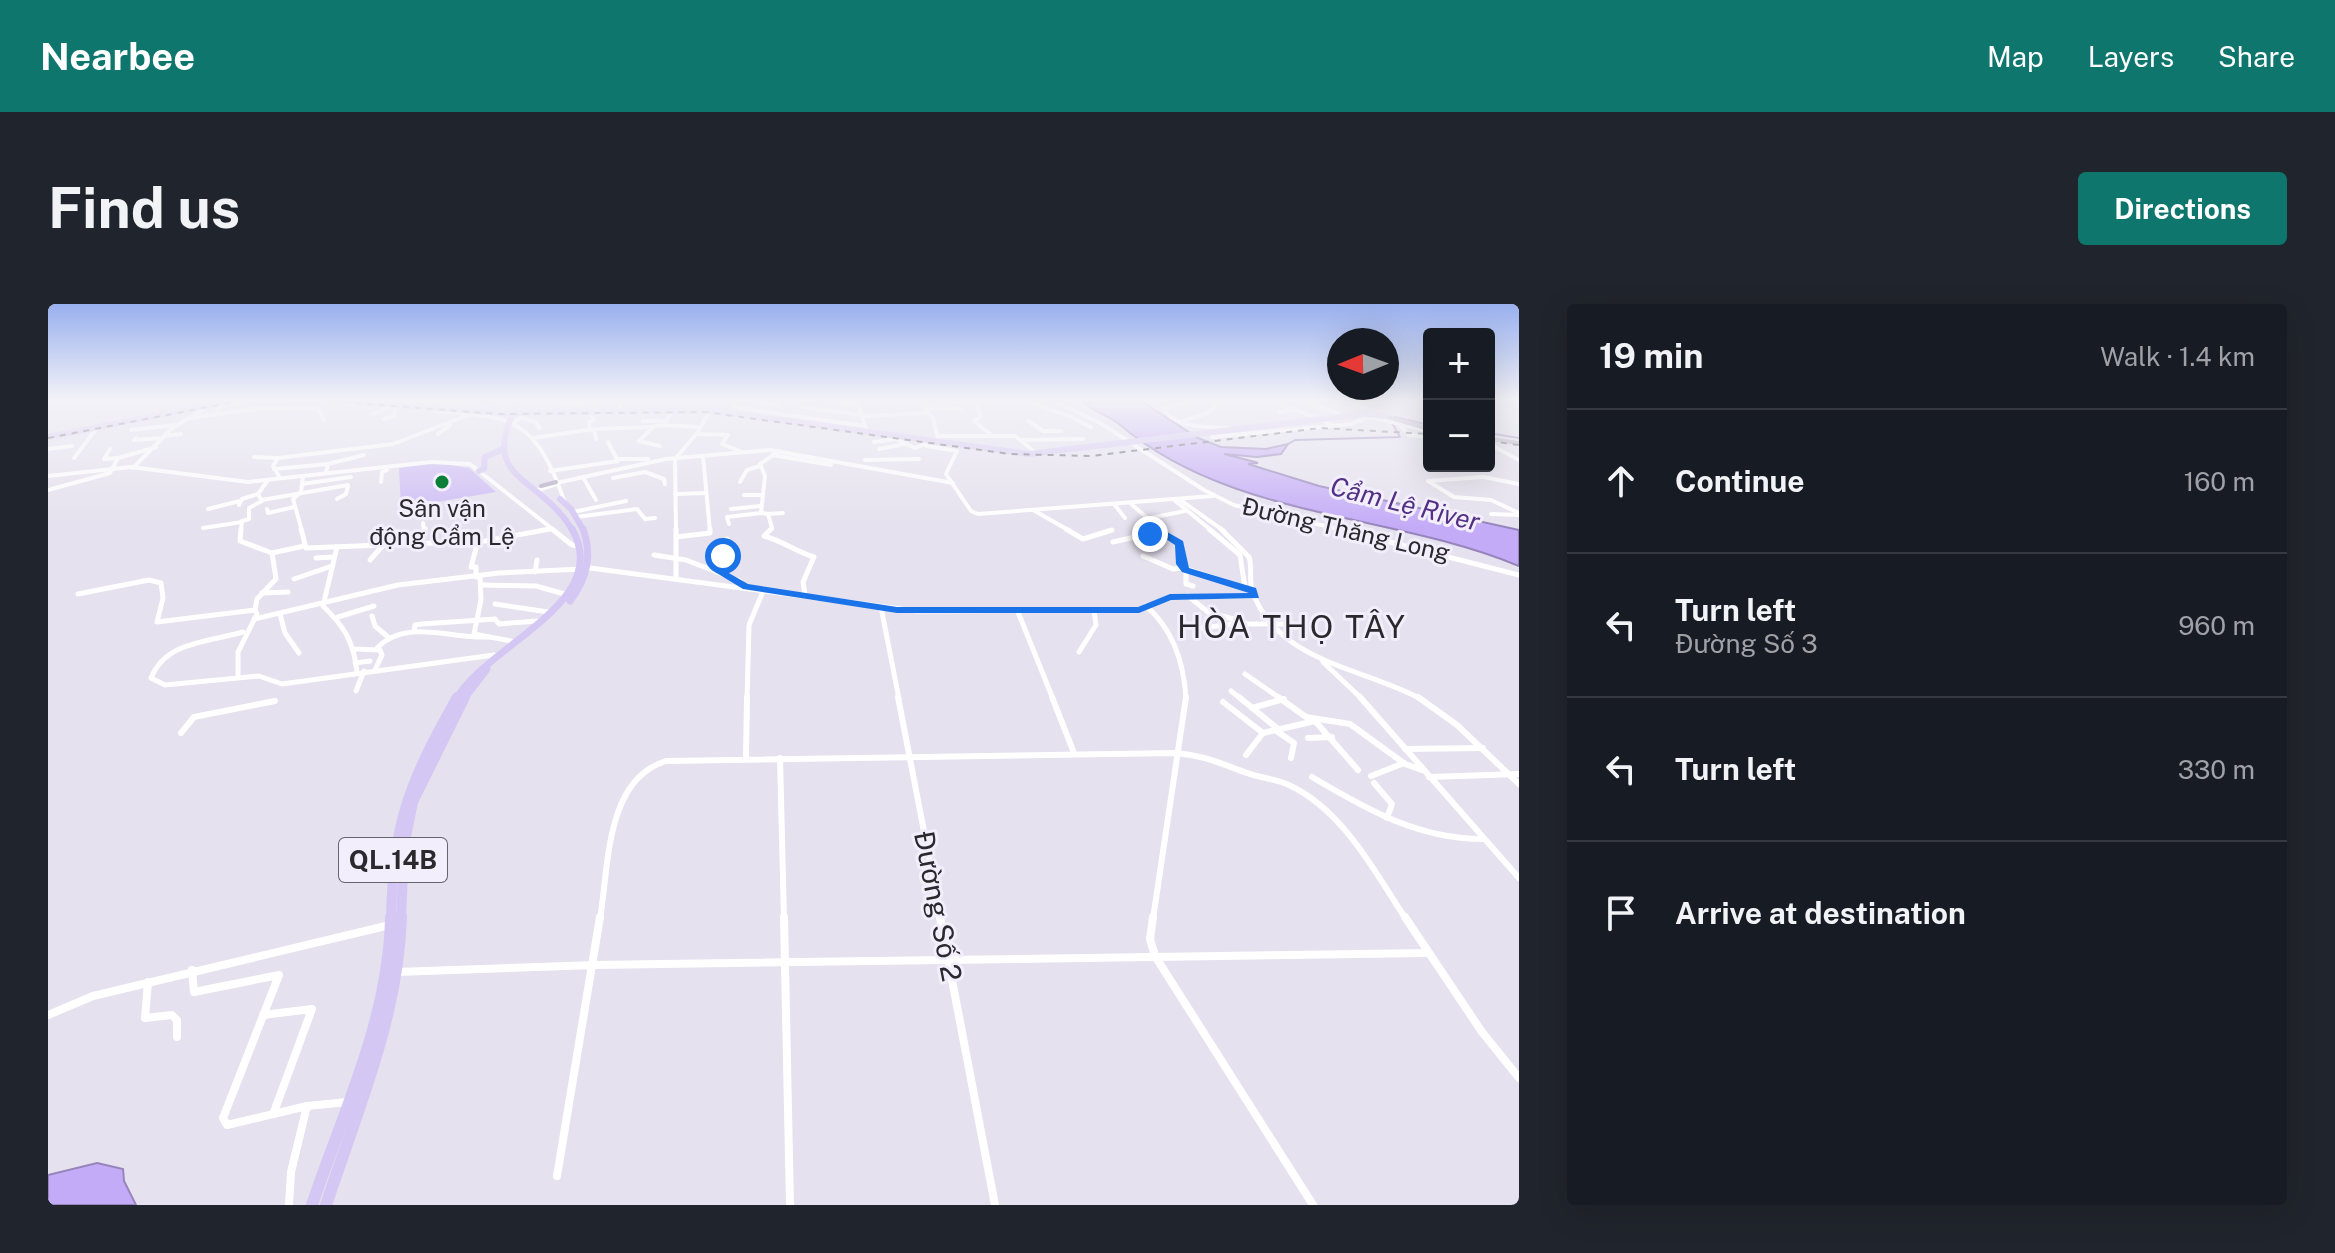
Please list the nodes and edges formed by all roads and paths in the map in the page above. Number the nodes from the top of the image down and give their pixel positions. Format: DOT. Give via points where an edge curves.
graph roads {
  1 [pos="85,443"];
  2 [pos="159,443"];
  3 [pos="396,443"];
  4 [pos="502,443"];
  5 [pos="506,443"];
  6 [pos="536,443"];
  7 [pos="609,443"];
  8 [pos="648,443"];
  9 [pos="689,443"];
  10 [pos="723,443"];
  11 [pos="924,443"];
  12 [pos="973,443"];
  13 [pos="1026,443"];
  14 [pos="1127,443"];
  15 [pos="1132,443"];
  16 [pos="904,444"];
  17 [pos="1495,445"];
  18 [pos="72,446"];
  19 [pos="660,446"];
  20 [pos="156,447"];
  21 [pos="50,448"];
  22 [pos="887,448"];
  23 [pos="110,449"];
  24 [pos="879,449"];
  25 [pos="501,450"];
  26 [pos="779,451"];
  27 [pos="744,452"];
  28 [pos="1035,452"];
  29 [pos="895,454"];
  30 [pos="364,455"];
  31 [pos="772,455"];
  32 [pos="703,456"];
  33 [pos="254,457"];
  34 [pos="74,458"];
  35 [pos="118,458"];
  36 [pos="278,458"];
  37 [pos="648,459"];
  38 [pos="675,459"];
  39 [pos="919,459"];
  40 [pos="618,460"];
  41 [pos="865,460"];
  42 [pos="1519,460"];
  43 [pos="328,464"];
  44 [pos="760,466"];
  45 [pos="847,466"];
  46 [pos="388,467"];
  47 [pos="113,468"];
  48 [pos="133,468"];
  49 [pos="274,469"];
  50 [pos="352,471"];
  51 [pos="479,471"];
  52 [pos="550,471"];
  53 [pos="326,473"];
  54 [pos="48,476"];
  55 [pos="303,476"];
  56 [pos="351,477"];
  57 [pos="280,478"];
  58 [pos="613,478"];
  59 [pos="584,479"];
  60 [pos="268,480"];
  61 [pos="381,482"];
  62 [pos="740,482"];
  63 [pos="556,483"];
  64 [pos="953,483"];
  65 [pos="302,484"];
  66 [pos="665,484"];
  67 [pos="1519,484"];
  68 [pos="348,485"];
  69 [pos="541,488"];
  70 [pos="48,490"];
  71 [pos="706,493"];
  72 [pos="258,494"];
  73 [pos="300,494"];
  74 [pos="675,494"];
  75 [pos="744,495"];
  76 [pos="762,495"];
  77 [pos="1215,496"];
  78 [pos="337,499"];
  79 [pos="1176,499"];
  80 [pos="262,500"];
  81 [pos="596,500"];
  82 [pos="626,501"];
  83 [pos="565,503"];
  84 [pos="1130,503"];
  85 [pos="1114,504"];
  86 [pos="761,506"];
  87 [pos="294,507"];
  88 [pos="208,509"];
  89 [pos="267,509"];
  90 [pos="731,509"];
  91 [pos="1033,510"];
  92 [pos="1185,511"];
  93 [pos="783,513"];
  94 [pos="765,514"];
  95 [pos="1491,514"];
  96 [pos="1519,514"];
  97 [pos="574,515"];
  98 [pos="655,518"];
  99 [pos="1125,518"];
  100 [pos="1145,519"];
  101 [pos="242,522"];
  102 [pos="423,523"];
  103 [pos="729,524"];
  104 [pos="203,528"];
  105 [pos="551,529"];
  106 [pos="1112,530"];
  107 [pos="1162,531"];
  108 [pos="676,537"];
  109 [pos="758,537"];
  110 [pos="727,539"];
  111 [pos="765,539"];
  112 [pos="478,541"];
  113 [pos="1113,542"];
  114 [pos="385,543"];
  115 [pos="419,543"];
  116 [pos="304,546"];
  117 [pos="580,546"];
  118 [pos="337,547"];
  119 [pos="272,553"];
  120 [pos="654,555"];
  121 [pos="1143,556"];
  122 [pos="334,557"];
  123 [pos="676,557"];
  124 [pos="316,558"];
  125 [pos="343,559"];
  126 [pos="370,560"];
  127 [pos="537,560"];
  128 [pos="546,562"];
  129 [pos="332,566"];
  130 [pos="586,569"];
  131 [pos="1184,569"];
  132 [pos="547,571"];
  133 [pos="535,572"];
  134 [pos="720,572"];
  135 [pos="1519,575"];
  136 [pos="478,576"];
  137 [pos="676,577"];
  138 [pos="294,579"];
  139 [pos="454,579"];
  140 [pos="412,584"];
  141 [pos="482,585"];
  142 [pos="743,586"];
  143 [pos="1193,586"];
  144 [pos="454,587"];
  145 [pos="1245,588"];
  146 [pos="764,589"];
  147 [pos="571,590"];
  148 [pos="551,591"];
  149 [pos="288,592"];
  150 [pos="408,592"];
  151 [pos="262,593"];
  152 [pos="1254,593"];
  153 [pos="78,594"];
  154 [pos="805,595"];
  155 [pos="1188,596"];
  156 [pos="495,604"];
  157 [pos="323,606"];
  158 [pos="374,606"];
  159 [pos="1146,606"];
  160 [pos="881,607"];
  161 [pos="255,610"];
  162 [pos="1094,611"];
  163 [pos="548,612"];
  164 [pos="1018,612"];
  165 [pos="280,614"];
  166 [pos="372,616"];
  167 [pos="338,617"];
  168 [pos="254,619"];
  169 [pos="477,621"];
  170 [pos="537,621"];
  171 [pos="1248,624"];
  172 [pos="1276,624"];
  173 [pos="1293,624"];
  174 [pos="1195,629"];
  175 [pos="414,631"];
  176 [pos="243,632"];
  177 [pos="388,637"];
  178 [pos="488,637"];
  179 [pos="511,641"];
  180 [pos="377,648"];
  181 [pos="355,649"];
  182 [pos="1079,652"];
  183 [pos="299,653"];
  184 [pos="494,655"];
  185 [pos="1320,660"];
  186 [pos="370,661"];
  187 [pos="355,663"];
  188 [pos="375,670"];
  189 [pos="361,672"];
  190 [pos="1245,674"];
  191 [pos="238,676"];
  192 [pos="356,691"];
  193 [pos="1231,691"];
  194 [pos="1284,699"];
  195 [pos="275,701"];
  196 [pos="1223,702"];
  197 [pos="1252,708"];
  198 [pos="1315,721"];
  199 [pos="1277,729"];
  200 [pos="181,733"];
  201 [pos="1263,733"];
  202 [pos="1332,737"];
  203 [pos="1308,738"];
  204 [pos="1483,748"];
  205 [pos="1405,749"];
  206 [pos="432,752"];
  207 [pos="1074,753"];
  208 [pos="1176,753"];
  209 [pos="908,755"];
  210 [pos="1246,755"];
  211 [pos="746,758"];
  212 [pos="780,758"];
  213 [pos="1291,758"];
  214 [pos="1404,763"];
  215 [pos="1358,770"];
  216 [pos="1422,770"];
  217 [pos="1510,774"];
  218 [pos="1519,774"];
  219 [pos="1312,777"];
  220 [pos="1429,777"];
  221 [pos="1519,784"];
  222 [pos="1387,818"];
  223 [pos="1482,839"];
  224 [pos="1519,878"];
  225 [pos="390,925"];
  226 [pos="1428,953"];
  227 [pos="1155,956"];
  228 [pos="949,959"];
  229 [pos="785,962"];
  230 [pos="595,965"];
  231 [pos="192,970"];
  232 [pos="397,972"];
  233 [pos="148,982"];
  234 [pos="48,1015"];
  235 [pos="263,1015"];
  236 [pos="177,1037"];
  237 [pos="1519,1078"];
  238 [pos="348,1102"];
  239 [pos="307,1106"];
  240 [pos="274,1112"];
  241 [pos="557,1176"];
  242 [pos="319,1183"];
  243 [pos="333,1183"];
  244 [pos="289,1205"];
  245 [pos="312,1205"];
  246 [pos="326,1205"];
  247 [pos="790,1205"];
  248 [pos="995,1205"];
  249 [pos="1313,1205"];
  1 -- 34 [label="street"];
  2 -- 20 [label="street"];
  3 -- 36 [label="street"];
  4 -- 25 [label="highway"];
  5 -- 69 [label="highway, QL.14B" via="512,462"];
  6 -- 52 [label="street"];
  7 -- 40 [label="street"];
  8 -- 19 [label="street"];
  9 -- 38 [label="street"];
  10 -- 27 [label="street"];
  11 -- 14 [label="highway" via="1029,454"];
  11 -- 16 [label="street" via="920,448"];
  11 -- 64 [label="street" via="957,451 946,474"];
  12 -- 28 [label="highway"];
  13 -- 28 [label="street"];
  14 -- 28 [label="highway"];
  15 -- 77 [label="street, Đường Thăng Long"];
  16 -- 22 [label="street"];
  17 -- 42 [label="street"];
  18 -- 21 [label="street"];
  20 -- 35 [label="street"];
  20 -- 48 [label="street"];
  22 -- 24 [label="street"];
  22 -- 29 [label="street"];
  23 -- 35 [label="street" via="104,459"];
  25 -- 51 [label="highway" via="485,457"];
  25 -- 69 [label="highway, QL.14B" via="512,469"];
  26 -- 27 [label="street"];
  26 -- 31 [label="street"];
  26 -- 64 [label="street"];
  27 -- 32 [label="street"];
  30 -- 43 [label="street"];
  31 -- 44 [label="street"];
  31 -- 45 [label="street"];
  32 -- 38 [label="street"];
  32 -- 71 [label="street"];
  33 -- 36 [label="street"];
  35 -- 47 [label="street"];
  36 -- 49 [label="street"];
  37 -- 40 [label="street"];
  38 -- 58 [label="street"];
  38 -- 74 [label="street"];
  39 -- 41 [label="street"];
  40 -- 52 [label="street"];
  40 -- 58 [label="street" via="621,466 606,471"];
  43 -- 49 [label="street"];
  43 -- 53 [label="street"];
  44 -- 62 [label="street" via="747,470"];
  44 -- 76 [label="street" via="765,476"];
  46 -- 50 [label="street"];
  46 -- 51 [label="street" via="454,461"];
  46 -- 61 [label="street"];
  47 -- 48 [label="street"];
  47 -- 54 [label="street"];
  47 -- 70 [label="street"];
  48 -- 60 [label="street" via="235,482"];
  49 -- 57 [label="street"];
  50 -- 53 [label="street"];
  50 -- 56 [label="street"];
  51 -- 105 [label="street"];
  52 -- 63 [label="street"];
  53 -- 55 [label="street"];
  55 -- 57 [label="street"];
  55 -- 65 [label="street"];
  56 -- 65 [label="street"];
  56 -- 68 [label="street"];
  57 -- 60 [label="street"];
  58 -- 59 [label="street"];
  58 -- 66 [label="street" via="646,472"];
  59 -- 63 [label="street"];
  59 -- 81 [label="street"];
  60 -- 72 [label="street"];
  63 -- 69 [label="main road"];
  63 -- 83 [label="street"];
  64 -- 91 [label="street" via="973,513"];
  65 -- 73 [label="street"];
  67 -- 96 [label="street" via="1483,477 1428,481 1454,497 1491,500"];
  68 -- 73 [label="street"];
  68 -- 78 [label="street"];
  69 -- 83 [label="highway, QL.14B"];
  69 -- 117 [label="highway, QL.14B" via="564,510"];
  71 -- 74 [label="street"];
  71 -- 108 [label="street" via="710,533"];
  72 -- 80 [label="street"];
  72 -- 88 [label="street"];
  73 -- 80 [label="street"];
  73 -- 87 [label="street" via="293,499"];
  74 -- 108 [label="street"];
  75 -- 76 [label="street"];
  76 -- 86 [label="street"];
  77 -- 79 [label="street"];
  77 -- 135 [label="street, Đường Thăng Long" via="1270,516"];
  79 -- 84 [label="street"];
  79 -- 92 [label="street"];
  79 -- 152 [label="street" via="1244,550 1252,565"];
  80 -- 101 [label="street" via="249,508 249,519"];
  82 -- 97 [label="street"];
  83 -- 97 [label="highway, QL.14B"];
  84 -- 85 [label="street"];
  84 -- 100 [label="street"];
  85 -- 91 [label="street"];
  85 -- 99 [label="street"];
  86 -- 90 [label="street"];
  86 -- 94 [label="street"];
  87 -- 89 [label="street" via="268,513"];
  87 -- 116 [label="street"];
  91 -- 106 [label="street" via="1083,539"];
  92 -- 100 [label="street"];
  92 -- 145 [label="street" via="1240,555"];
  93 -- 94 [label="street"];
  94 -- 103 [label="street" via="727,517"];
  94 -- 154 [label="street" via="772,528 766,538 789,543 815,558 805,576"];
  95 -- 96 [label="street"];
  97 -- 98 [label="street" via="637,509 645,519"];
  97 -- 130 [label="highway, QL.14B" via="588,547"];
  100 -- 107 [label="street"];
  101 -- 104 [label="street"];
  101 -- 119 [label="street" via="240,541"];
  102 -- 115 [label="street"];
  105 -- 112 [label="street" via="500,542"];
  105 -- 117 [label="street"];
  107 -- 113 [label="street"];
  107 -- 131 [label="street" via="1180,545"];
  108 -- 123 [label="street"];
  109 -- 111 [label="street"];
  110 -- 134 [label="street" via="722,553 734,561"];
  112 -- 115 [label="street"];
  112 -- 136 [label="street" via="471,567"];
  114 -- 115 [label="street"];
  114 -- 118 [label="street"];
  114 -- 126 [label="street"];
  116 -- 118 [label="street"];
  116 -- 119 [label="street"];
  117 -- 130 [label="highway, QL.14B"];
  118 -- 122 [label="street"];
  119 -- 151 [label="street" via="276,579"];
  120 -- 123 [label="street"];
  121 -- 131 [label="street"];
  122 -- 124 [label="street"];
  122 -- 125 [label="street"];
  122 -- 129 [label="street"];
  123 -- 134 [label="street"];
  123 -- 137 [label="street"];
  127 -- 133 [label="street"];
  128 -- 132 [label="street"];
  129 -- 138 [label="street"];
  129 -- 157 [label="street"];
  130 -- 132 [label="street"];
  130 -- 137 [label="street"];
  130 -- 147 [label="highway, QL.14B"];
  130 -- 206 [label="highway, QL.14B" via="571,599 478,679"];
  131 -- 143 [label="street" via="1186,584"];
  131 -- 145 [label="street"];
  132 -- 133 [label="street"];
  133 -- 136 [label="street"];
  134 -- 142 [label="street"];
  136 -- 139 [label="street"];
  136 -- 141 [label="street"];
  137 -- 142 [label="street"];
  139 -- 140 [label="street"];
  139 -- 144 [label="street"];
  140 -- 150 [label="street"];
  140 -- 157 [label="street"];
  141 -- 148 [label="street"];
  141 -- 169 [label="street"];
  142 -- 146 [label="street"];
  145 -- 152 [label="street"];
  146 -- 154 [label="street"];
  146 -- 211 [label="street" via="749,625"];
  147 -- 148 [label="street"];
  147 -- 148 [label="street"];
  147 -- 163 [label="highway, QL.14B"];
  149 -- 151 [label="street"];
  151 -- 161 [label="street"];
  152 -- 155 [label="street"];
  152 -- 172 [label="street"];
  153 -- 161 [label="street" via="149,580 161,583 157,622"];
  154 -- 160 [label="street"];
  155 -- 159 [label="street"];
  155 -- 171 [label="street" via="1208,612"];
  156 -- 163 [label="street"];
  157 -- 165 [label="street"];
  157 -- 167 [label="street"];
  158 -- 167 [label="street"];
  159 -- 162 [label="street"];
  159 -- 208 [label="street" via="1168,631 1184,674 1186,702"];
  160 -- 164 [label="street"];
  160 -- 209 [label="street, Đường Số 2"];
  161 -- 168 [label="street"];
  162 -- 164 [label="street"];
  162 -- 182 [label="street" via="1096,625"];
  163 -- 170 [label="highway, QL.14B"];
  164 -- 207 [label="street"];
  165 -- 168 [label="street"];
  165 -- 183 [label="street"];
  166 -- 177 [label="street"];
  167 -- 181 [label="street"];
  168 -- 176 [label="street"];
  169 -- 170 [label="street"];
  169 -- 175 [label="street" via="416,625"];
  169 -- 178 [label="street" via="474,634"];
  170 -- 179 [label="highway, QL.14B"];
  171 -- 172 [label="street"];
  171 -- 174 [label="street"];
  172 -- 173 [label="street"];
  172 -- 185 [label="street"];
  175 -- 177 [label="street"];
  175 -- 178 [label="street"];
  176 -- 191 [label="street" via="235,663"];
  176 -- 191 [label="street" via="188,643 155,666 151,678 165,685"];
  177 -- 180 [label="street"];
  178 -- 179 [label="street"];
  179 -- 184 [label="highway, QL.14B"];
  180 -- 181 [label="street"];
  180 -- 188 [label="street" via="382,655"];
  181 -- 187 [label="street"];
  184 -- 188 [label="street"];
  184 -- 206 [label="highway, QL.14B" via="466,684"];
  185 -- 204 [label="street" via="1387,682 1425,702"];
  185 -- 205 [label="street"];
  186 -- 187 [label="street"];
  187 -- 189 [label="street"];
  188 -- 189 [label="street"];
  189 -- 191 [label="street" via="282,684"];
  189 -- 192 [label="street"];
  190 -- 194 [label="street"];
  193 -- 197 [label="street"];
  194 -- 197 [label="street"];
  194 -- 198 [label="street"];
  195 -- 200 [label="street" via="194,717"];
  196 -- 201 [label="street"];
  197 -- 199 [label="street"];
  198 -- 199 [label="street"];
  198 -- 202 [label="street"];
  198 -- 214 [label="street" via="1350,724"];
  199 -- 201 [label="street"];
  199 -- 213 [label="street" via="1294,743"];
  201 -- 210 [label="street"];
  202 -- 203 [label="street"];
  202 -- 215 [label="street"];
  204 -- 205 [label="street"];
  204 -- 217 [label="street"];
  205 -- 216 [label="street"];
  206 -- 225 [label="highway, QL.14B" via="406,796 398,822"];
  206 -- 232 [label="highway, QL.14B" via="406,833"];
  207 -- 208 [label="street"];
  207 -- 209 [label="street"];
  208 -- 226 [label="street" via="1203,755 1277,780 1318,803 1353,838"];
  208 -- 227 [label="street" via="1150,939"];
  209 -- 212 [label="street"];
  209 -- 228 [label="street, Đường Số 2"];
  211 -- 212 [label="street"];
  211 -- 230 [label="street" via="665,761 644,769 626,788"];
  212 -- 229 [label="street"];
  214 -- 216 [label="street"];
  214 -- 222 [label="street" via="1373,780 1392,804"];
  216 -- 220 [label="street"];
  217 -- 218 [label="street"];
  217 -- 220 [label="street"];
  217 -- 221 [label="street"];
  219 -- 222 [label="street"];
  220 -- 223 [label="street"];
  222 -- 223 [label="street" via="1455,841"];
  223 -- 224 [label="street"];
  225 -- 231 [label="street"];
  225 -- 238 [label="highway, QL.14B" via="383,996"];
  226 -- 227 [label="street"];
  226 -- 237 [label="street"];
  227 -- 228 [label="street"];
  227 -- 249 [label="street"];
  228 -- 229 [label="street"];
  228 -- 248 [label="street, Đường Số 2"];
  229 -- 230 [label="street"];
  229 -- 247 [label="street"];
  230 -- 232 [label="street"];
  230 -- 241 [label="street"];
  231 -- 233 [label="street"];
  231 -- 235 [label="street" via="194,992 279,975"];
  232 -- 243 [label="highway, QL.14B" via="382,1039"];
  233 -- 234 [label="street"];
  233 -- 236 [label="street" via="145,1018 172,1015"];
  235 -- 240 [label="street" via="312,1009"];
  235 -- 240 [label="street" via="223,1118 227,1125"];
  238 -- 239 [label="street"];
  238 -- 242 [label="highway, QL.14B"];
  239 -- 240 [label="street"];
  239 -- 244 [label="street"];
  242 -- 243 [label="main road"];
  242 -- 245 [label="highway, QL.14B"];
  243 -- 246 [label="highway, QL.14B"];
}
